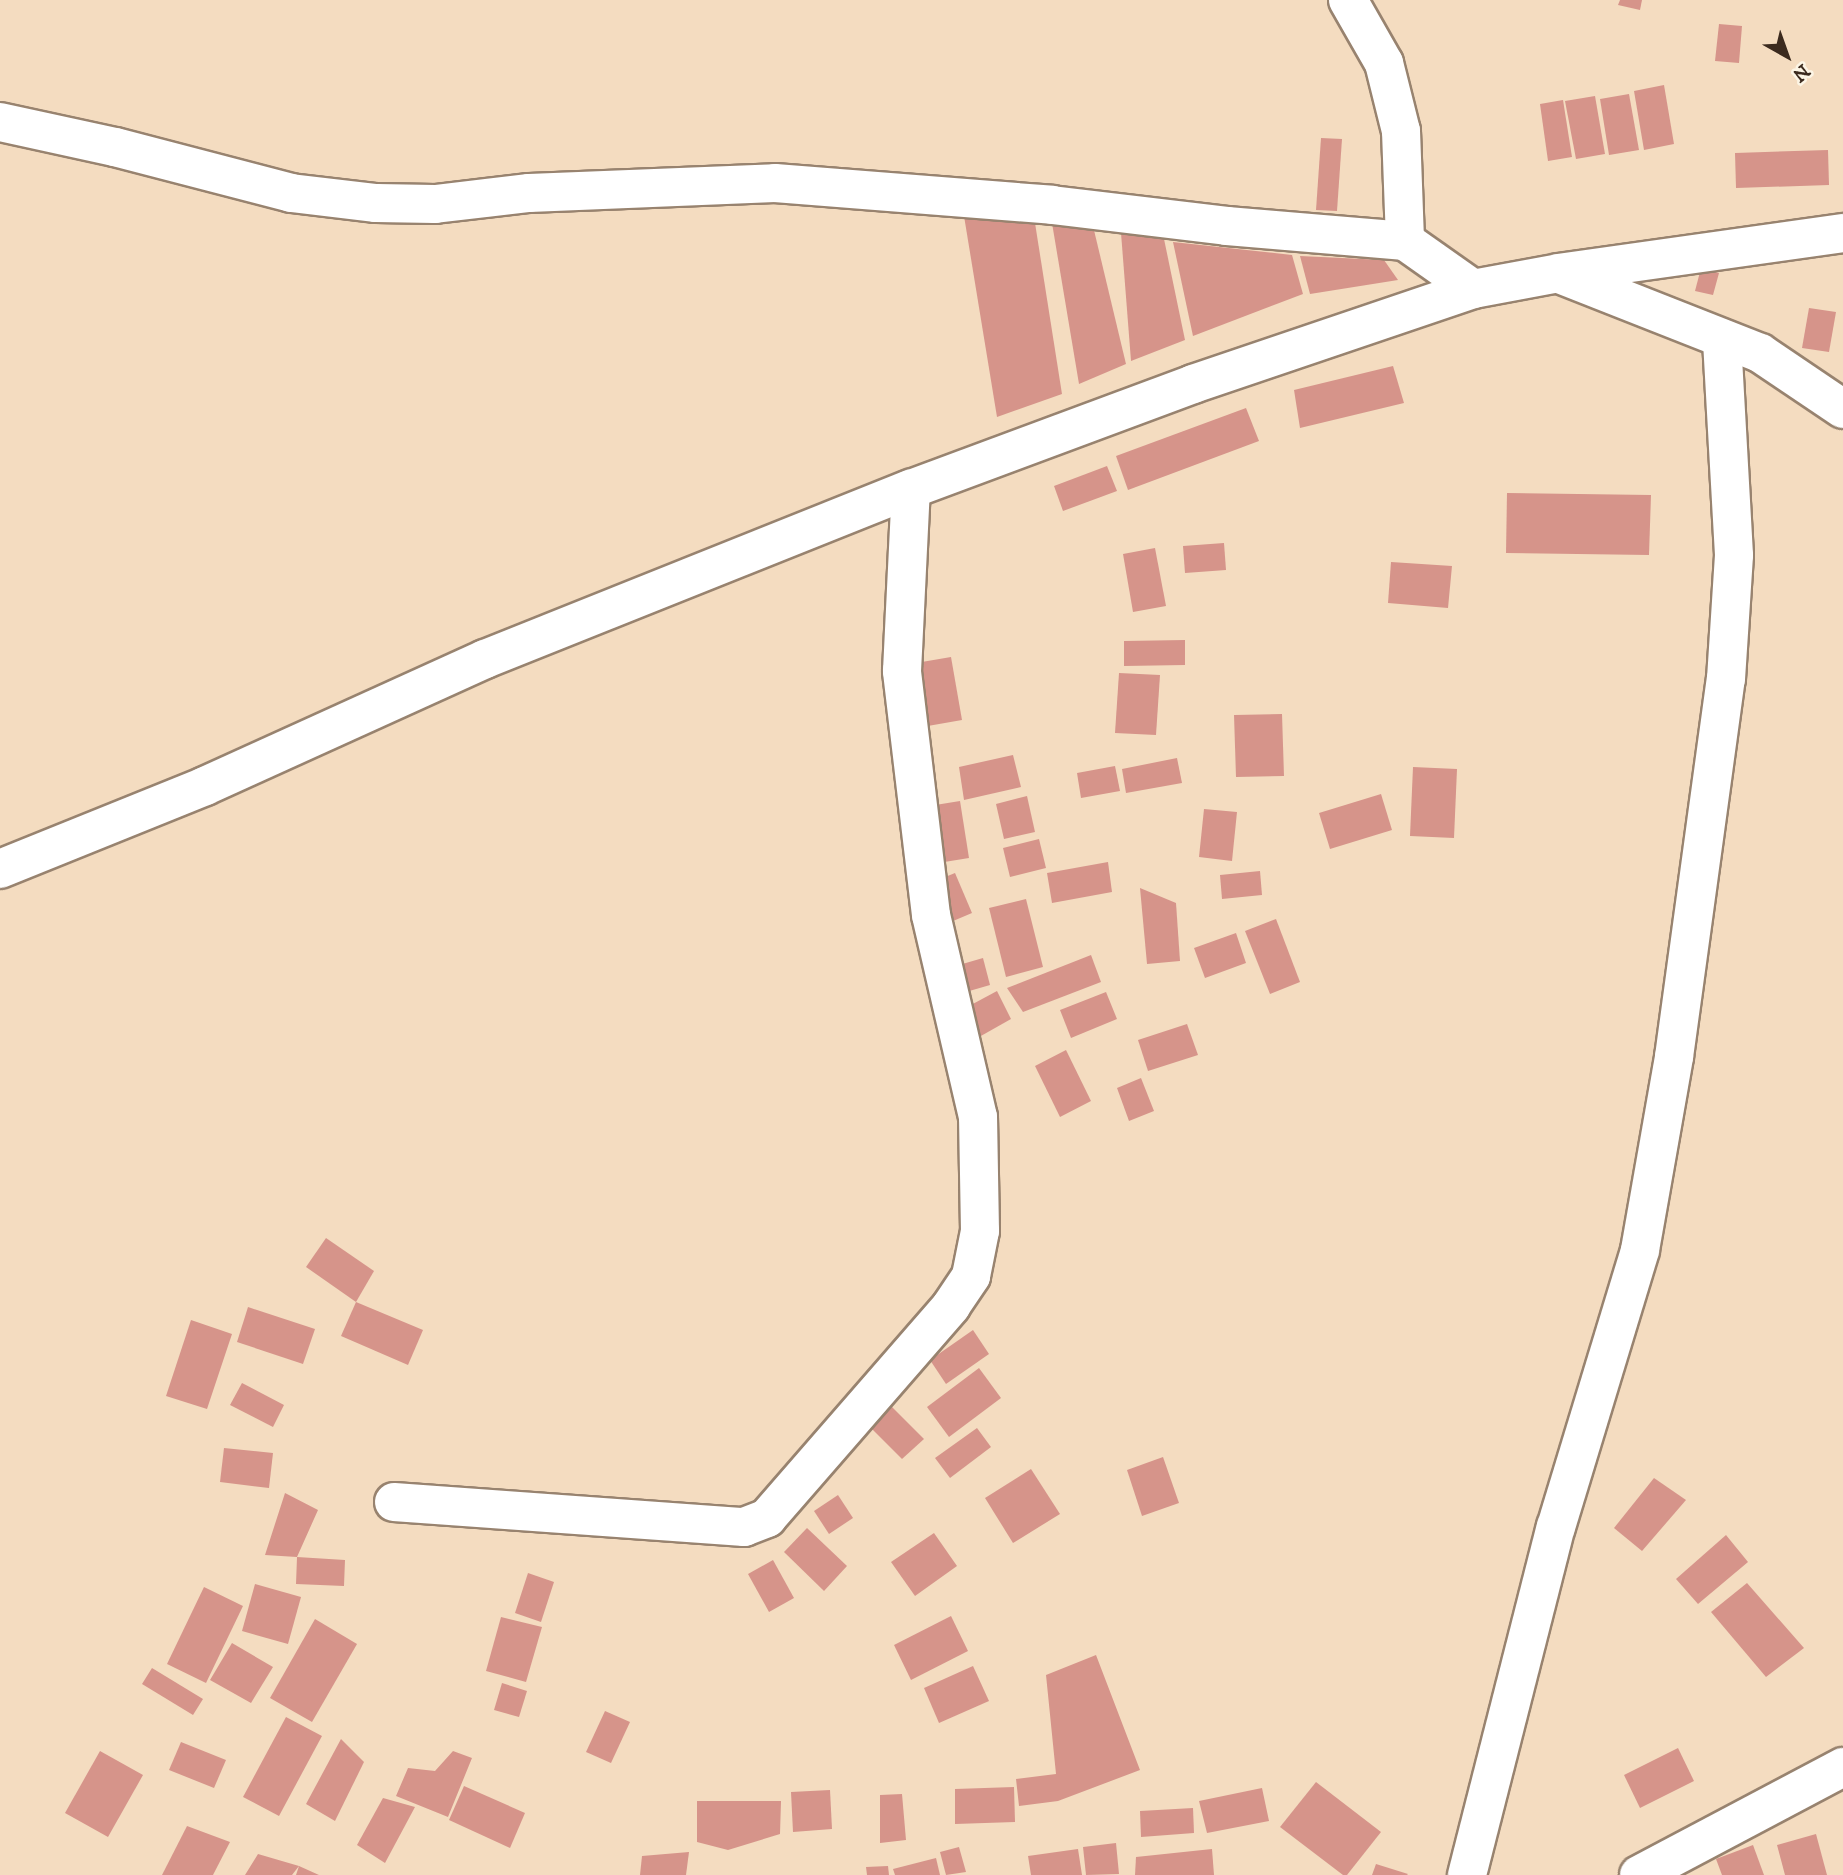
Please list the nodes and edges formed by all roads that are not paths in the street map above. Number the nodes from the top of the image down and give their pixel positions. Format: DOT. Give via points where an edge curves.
graph roads {
  1 [pos="1348,0"];
  2 [pos="0,122"];
  3 [pos="1843,233"];
  4 [pos="1405,241"];
  5 [pos="1559,273"];
  6 [pos="1473,289"];
  7 [pos="1722,338"];
  8 [pos="1843,409"];
  9 [pos="911,489"];
  10 [pos="0,869"];
  11 [pos="394,1502"];
  12 [pos="1843,1767"];
  13 [pos="1467,1875"];
  14 [pos="1639,1875"];
  1 -- 4 [label="street" via="1384,64 1401,131"];
  2 -- 4 [label="street" via="115,146 291,193 376,203 435,204 529,193 775,183"];
  3 -- 5 [label="street"];
  4 -- 6 [label="street"];
  5 -- 6 [label="street"];
  5 -- 7 [label="street"];
  6 -- 9 [label="street" via="1193,384"];
  7 -- 8 [label="street" via="1760,352"];
  7 -- 13 [label="street" via="1734,555 1726,679 1671,1070 1640,1250 1556,1527"];
  9 -- 10 [label="street" via="485,659 205,786"];
  9 -- 11 [label="street" via="902,671 931,915 978,1117 980,1231 971,1276 951,1306 767,1518 744,1527"];
  12 -- 14 [label="street"];
}
